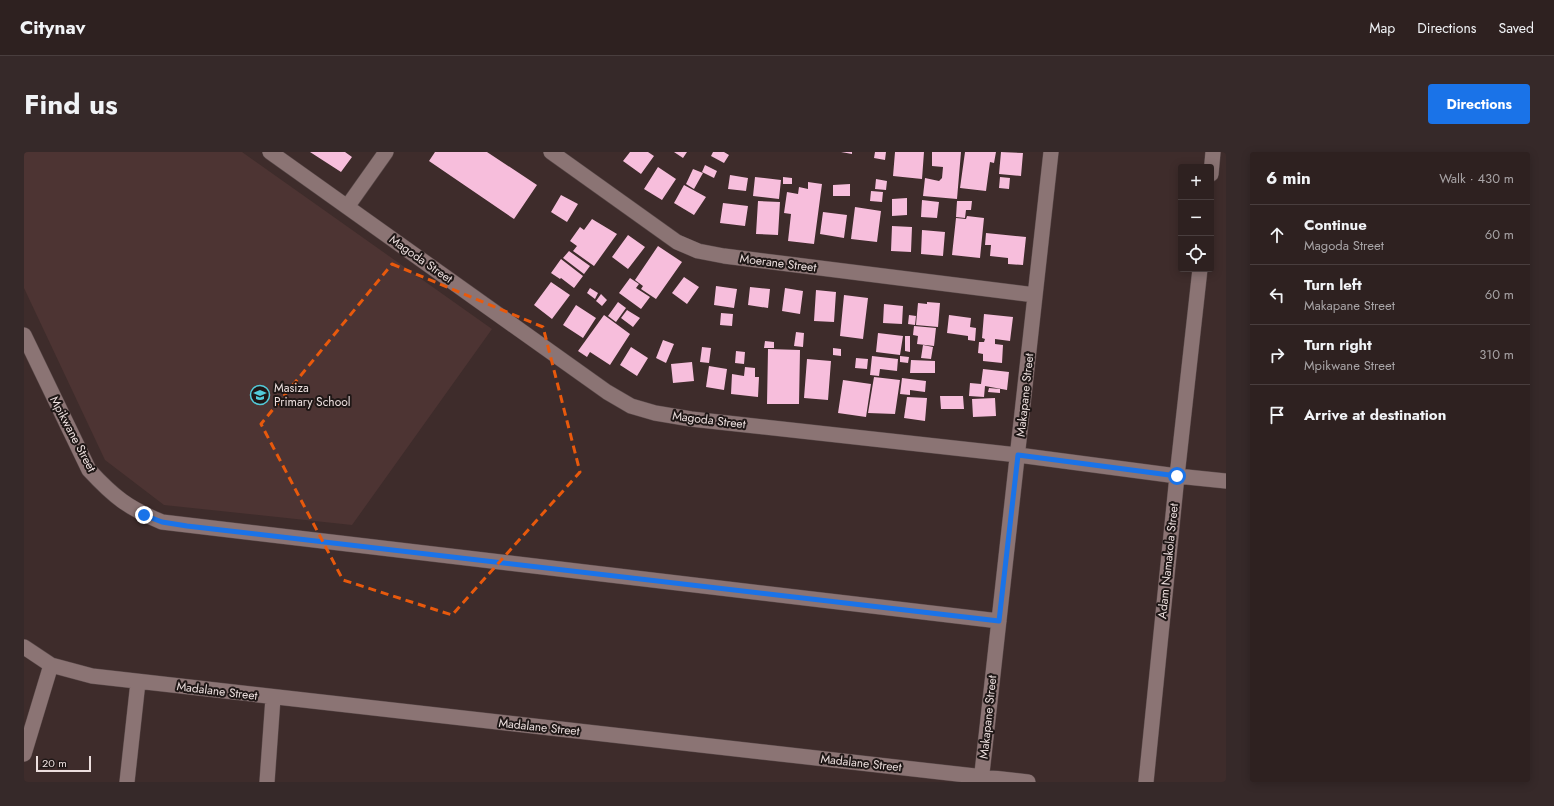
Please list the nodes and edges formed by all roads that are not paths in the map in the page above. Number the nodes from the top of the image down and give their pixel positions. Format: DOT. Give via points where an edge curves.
graph roads {
  1 [pos="270,152"];
  2 [pos="386,152"];
  3 [pos="551,152"];
  4 [pos="1052,152"];
  5 [pos="1213,152"];
  6 [pos="1212,164"];
  7 [pos="347,207"];
  8 [pos="1200,272"];
  9 [pos="1035,295"];
  10 [pos="24,335"];
  11 [pos="1018,455"];
  12 [pos="1177,476"];
  13 [pos="1226,481"];
  14 [pos="999,621"];
  15 [pos="24,647"];
  16 [pos="51,665"];
  17 [pos="138,682"];
  18 [pos="273,698"];
  19 [pos="24,754"];
  20 [pos="981,779"];
  21 [pos="127,782"];
  22 [pos="267,782"];
  23 [pos="1028,782"];
  24 [pos="1146,782"];
  1 -- 7 [label="street, Magoda Street"];
  2 -- 7 [label="street"];
  3 -- 9 [label="street, Moerane Street" via="677,242 698,251"];
  4 -- 9 [label="street, Makapane Street"];
  5 -- 6 [label="street"];
  7 -- 11 [label="street, Magoda Street" via="607,392 631,406 691,419"];
  8 -- 12 [label="street, Adam Namakola Street"];
  9 -- 11 [label="street, Makapane Street"];
  10 -- 14 [label="street, Mpikwane Street" via="89,470 125,505 162,522"];
  11 -- 12 [label="street, Magoda Street"];
  11 -- 14 [label="street, Makapane Street"];
  12 -- 13 [label="street, Magoda Street"];
  12 -- 24 [label="street, Adam Namakola Street"];
  14 -- 20 [label="street, Makapane Street"];
  15 -- 16 [label="street, Madalane Street"];
  16 -- 17 [label="street, Madalane Street" via="79,673"];
  16 -- 19 [label="street"];
  17 -- 18 [label="street, Madalane Street"];
  17 -- 21 [label="street"];
  18 -- 20 [label="street, Madalane Street"];
  18 -- 22 [label="street"];
  20 -- 23 [label="street, Madalane Street"];
}
